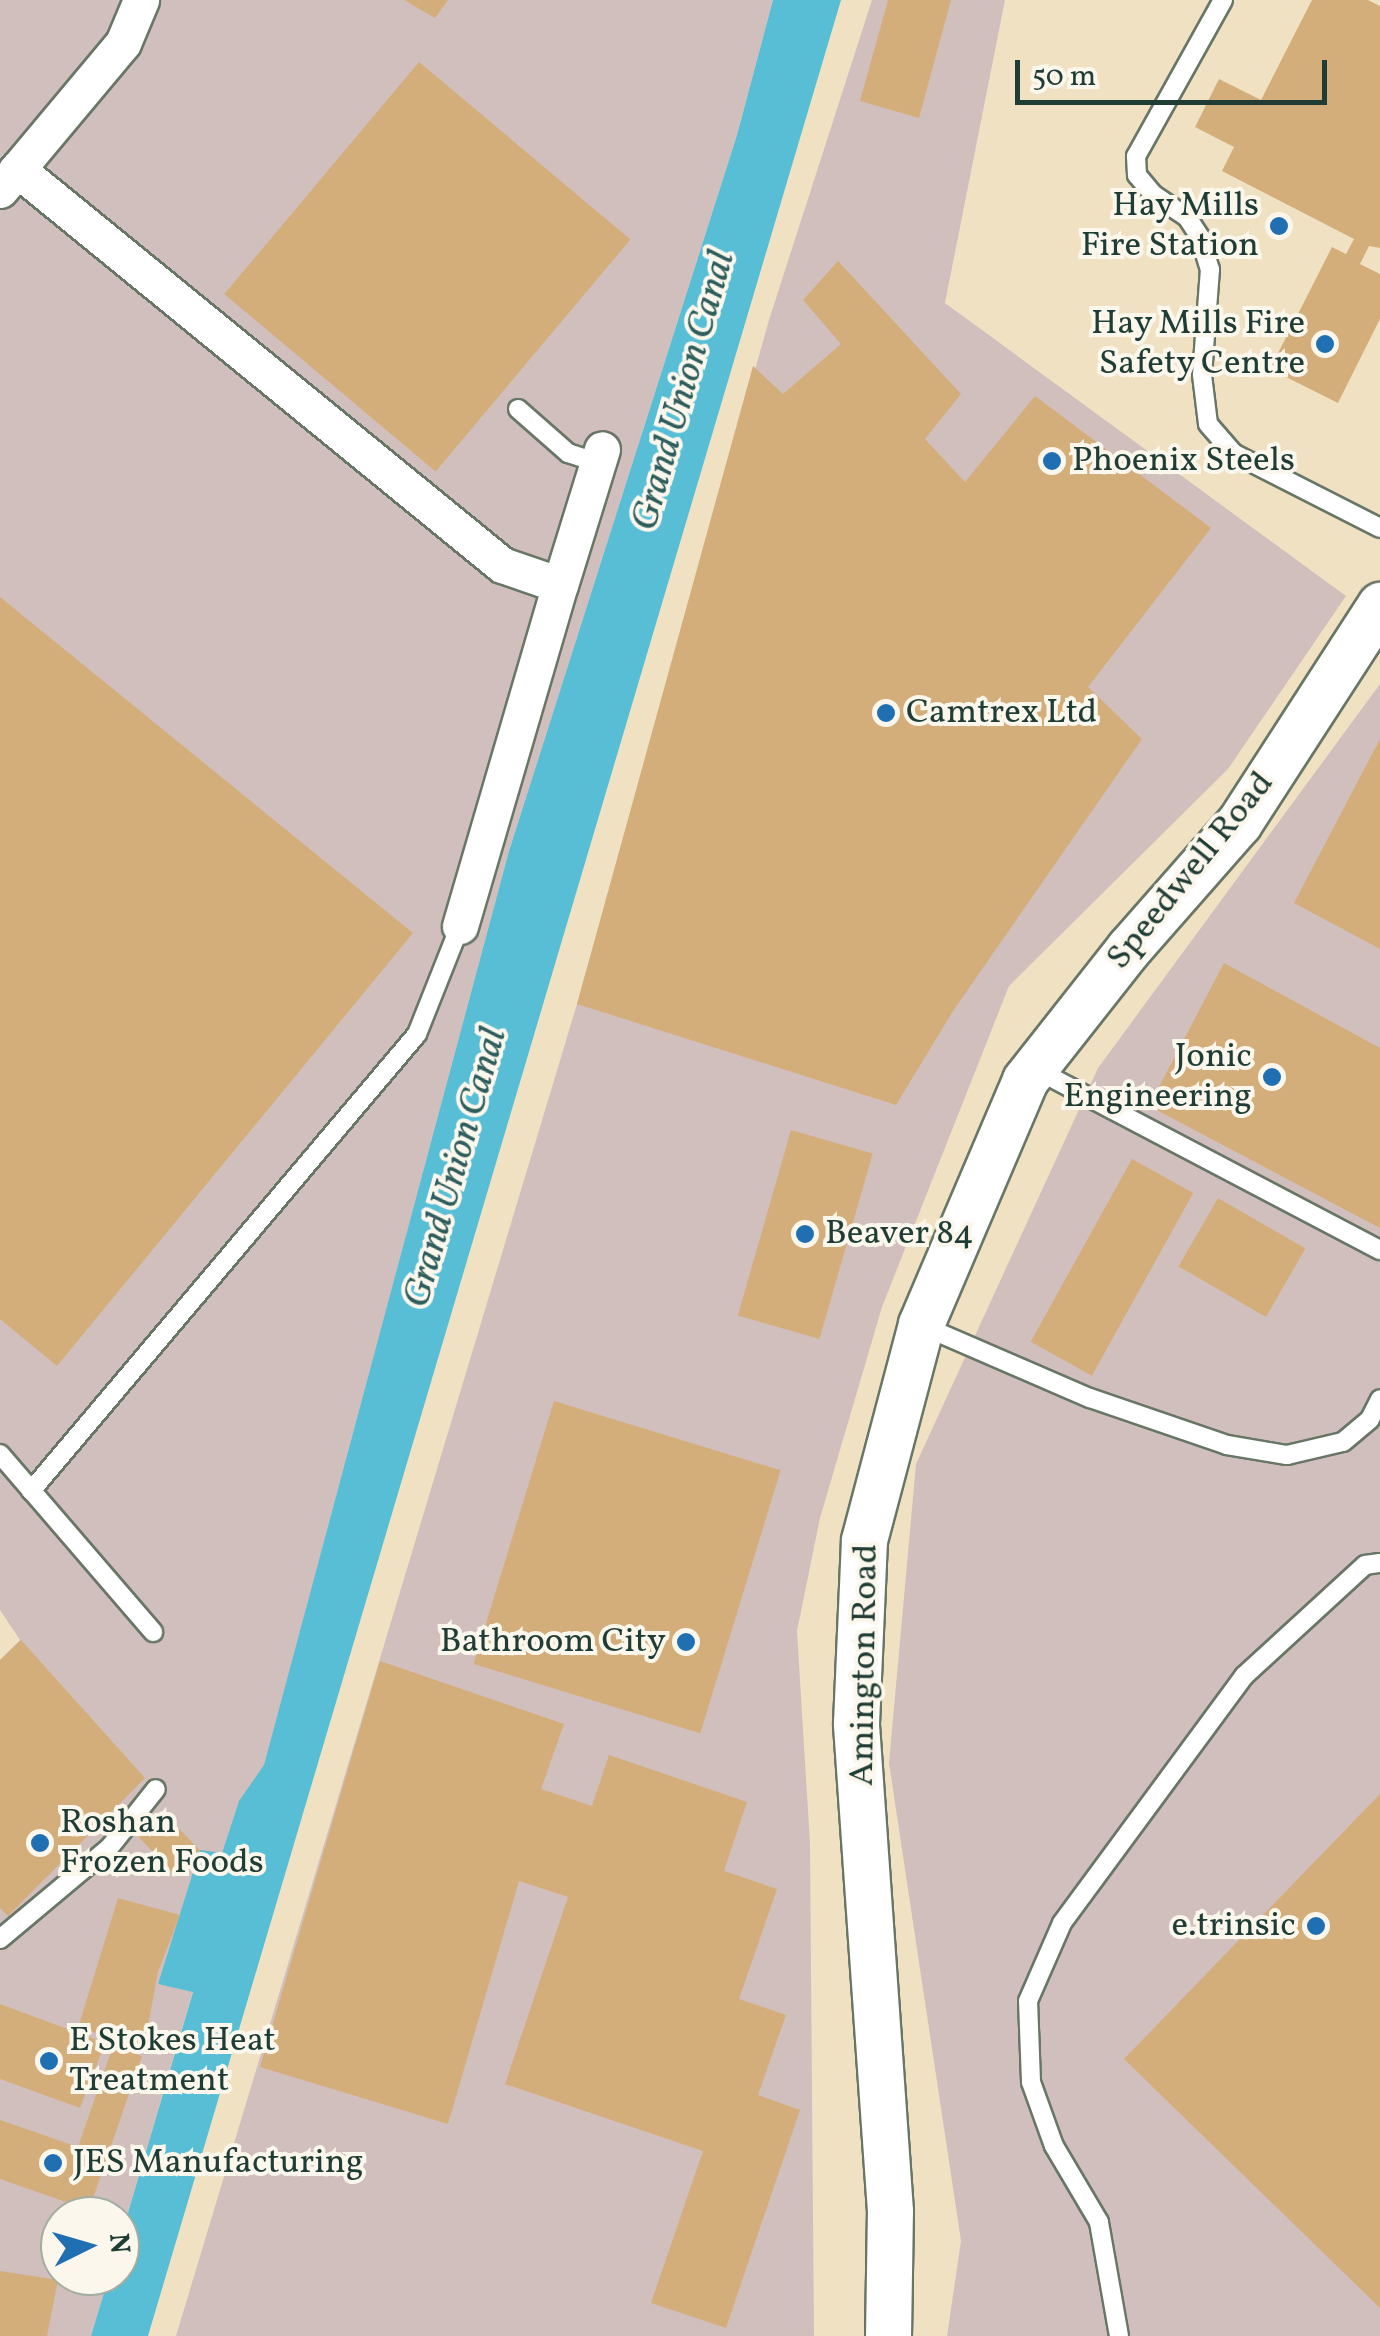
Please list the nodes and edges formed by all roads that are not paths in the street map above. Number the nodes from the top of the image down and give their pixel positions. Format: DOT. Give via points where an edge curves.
graph roads {
  1 [pos="141,0"];
  2 [pos="1224,0"];
  3 [pos="8,179"];
  4 [pos="518,409"];
  5 [pos="600,456"];
  6 [pos="1380,528"];
  7 [pos="560,585"];
  8 [pos="1380,604"];
  9 [pos="460,926"];
  10 [pos="1030,1074"];
  11 [pos="1380,1250"];
  12 [pos="921,1324"];
  13 [pos="1380,1399"];
  14 [pos="0,1454"];
  15 [pos="31,1491"];
  16 [pos="1380,1563"];
  17 [pos="154,1632"];
  18 [pos="156,1789"];
  19 [pos="0,1940"];
  20 [pos="888,2336"];
  21 [pos="1119,2336"];
  1 -- 3 [label="street" via="123,42"];
  2 -- 6 [label="lane" via="1136,156 1137,175 1187,217 1210,269 1202,374 1208,424 1233,453"];
  3 -- 7 [label="street" via="502,565"];
  4 -- 5 [label="lane" via="568,452"];
  5 -- 7 [label="street"];
  7 -- 9 [label="street"];
  8 -- 10 [label="street, Speedwell Road" via="1240,823"];
  9 -- 15 [label="lane" via="417,1034"];
  10 -- 11 [label="lane"];
  10 -- 12 [label="street, Amington Road"];
  12 -- 13 [label="lane" via="1090,1398 1228,1446 1287,1455 1342,1442 1370,1419"];
  12 -- 20 [label="street, Amington Road" via="864,1540 856,1723 890,2212"];
  14 -- 15 [label="lane"];
  15 -- 17 [label="lane"];
  16 -- 21 [label="lane" via="1365,1566 1244,1676 1062,1924 1028,2001 1031,2082 1054,2146 1099,2222"];
  18 -- 19 [label="lane" via="109,1848"];
}
